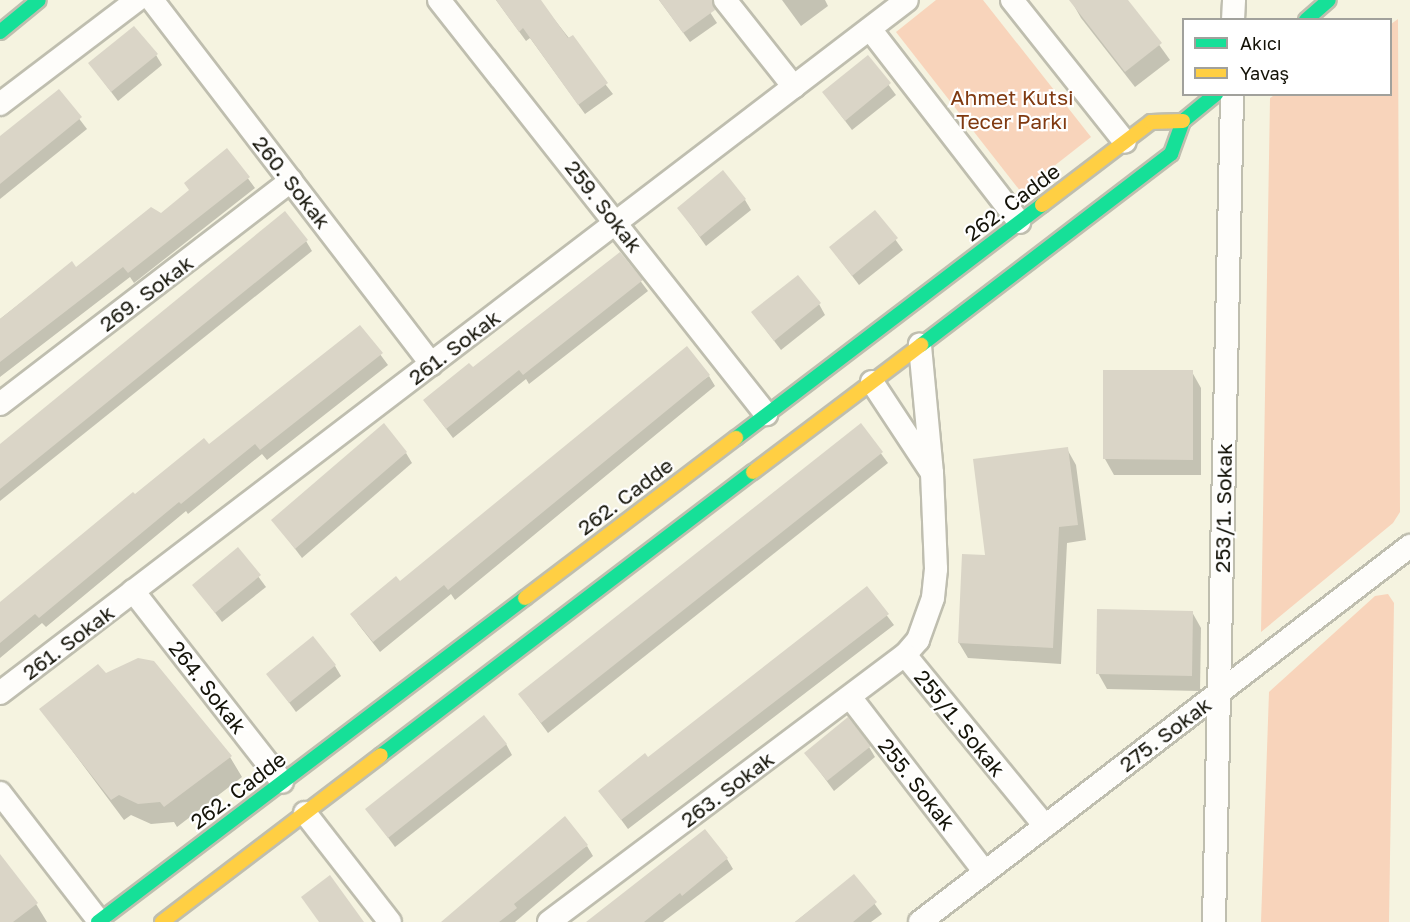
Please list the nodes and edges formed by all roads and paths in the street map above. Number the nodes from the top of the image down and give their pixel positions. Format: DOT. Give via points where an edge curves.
graph roads {
  1 [pos="39,0"];
  2 [pos="137,0"];
  3 [pos="152,0"];
  4 [pos="439,0"];
  5 [pos="725,0"];
  6 [pos="907,0"];
  7 [pos="1012,0"];
  8 [pos="1234,0"];
  9 [pos="1329,0"];
  10 [pos="1233,18"];
  11 [pos="1308,18"];
  12 [pos="870,29"];
  13 [pos="0,32"];
  14 [pos="794,87"];
  15 [pos="1214,96"];
  16 [pos="1232,96"];
  17 [pos="0,104"];
  18 [pos="1183,121"];
  19 [pos="1125,142"];
  20 [pos="291,181"];
  21 [pos="617,222"];
  22 [pos="1019,222"];
  23 [pos="920,345"];
  24 [pos="431,364"];
  25 [pos="872,382"];
  26 [pos="0,404"];
  27 [pos="766,414"];
  28 [pos="932,473"];
  29 [pos="1410,546"];
  30 [pos="133,591"];
  31 [pos="905,655"];
  32 [pos="0,693"];
  33 [pos="1218,694"];
  34 [pos="850,697"];
  35 [pos="282,782"];
  36 [pos="0,793"];
  37 [pos="305,813"];
  38 [pos="1045,826"];
  39 [pos="985,872"];
  40 [pos="99,922"];
  41 [pos="162,922"];
  42 [pos="390,922"];
  43 [pos="549,922"];
  44 [pos="920,922"];
  45 [pos="1214,922"];
  1 -- 13 [label="street"];
  2 -- 17 [label="street"];
  3 -- 20 [label="street, 260. Sokak"];
  4 -- 21 [label="street, 259. Sokak"];
  5 -- 14 [label="street"];
  6 -- 12 [label="street, 261. Sokak"];
  7 -- 19 [label="street"];
  8 -- 10 [label="street"];
  9 -- 11 [label="street"];
  12 -- 14 [label="street, 261. Sokak"];
  12 -- 22 [label="street"];
  14 -- 21 [label="street, 261. Sokak"];
  15 -- 18 [label="street"];
  16 -- 33 [label="street, 253/1. Sokak"];
  18 -- 19 [label="street, 262. Cadde" via="1151,122"];
  18 -- 23 [label="street" via="1171,154"];
  19 -- 22 [label="street, 262. Cadde"];
  20 -- 24 [label="street, 260. Sokak"];
  20 -- 26 [label="street, 269. Sokak"];
  21 -- 24 [label="street, 261. Sokak"];
  21 -- 27 [label="street, 259. Sokak"];
  22 -- 27 [label="street, 262. Cadde"];
  23 -- 25 [label="street"];
  23 -- 28 [label="street, 255/1. Sokak"];
  24 -- 30 [label="street, 261. Sokak"];
  25 -- 28 [label="street"];
  25 -- 37 [label="street"];
  27 -- 35 [label="street, 262. Cadde"];
  28 -- 31 [label="street, 255/1. Sokak" via="936,569 933,598 918,640"];
  29 -- 33 [label="street, 275. Sokak"];
  30 -- 32 [label="street, 261. Sokak"];
  30 -- 35 [label="street, 264. Sokak"];
  31 -- 34 [label="street, 263. Sokak"];
  31 -- 38 [label="street, 255/1. Sokak"];
  33 -- 38 [label="street, 275. Sokak"];
  33 -- 45 [label="street, 253/1. Sokak"];
  34 -- 39 [label="street, 255. Sokak"];
  34 -- 43 [label="street, 263. Sokak"];
  35 -- 40 [label="street, 262. Cadde"];
  36 -- 40 [label="street"];
  37 -- 41 [label="street"];
  37 -- 42 [label="street"];
  38 -- 39 [label="street, 275. Sokak"];
  39 -- 44 [label="street, 275. Sokak"];
}
